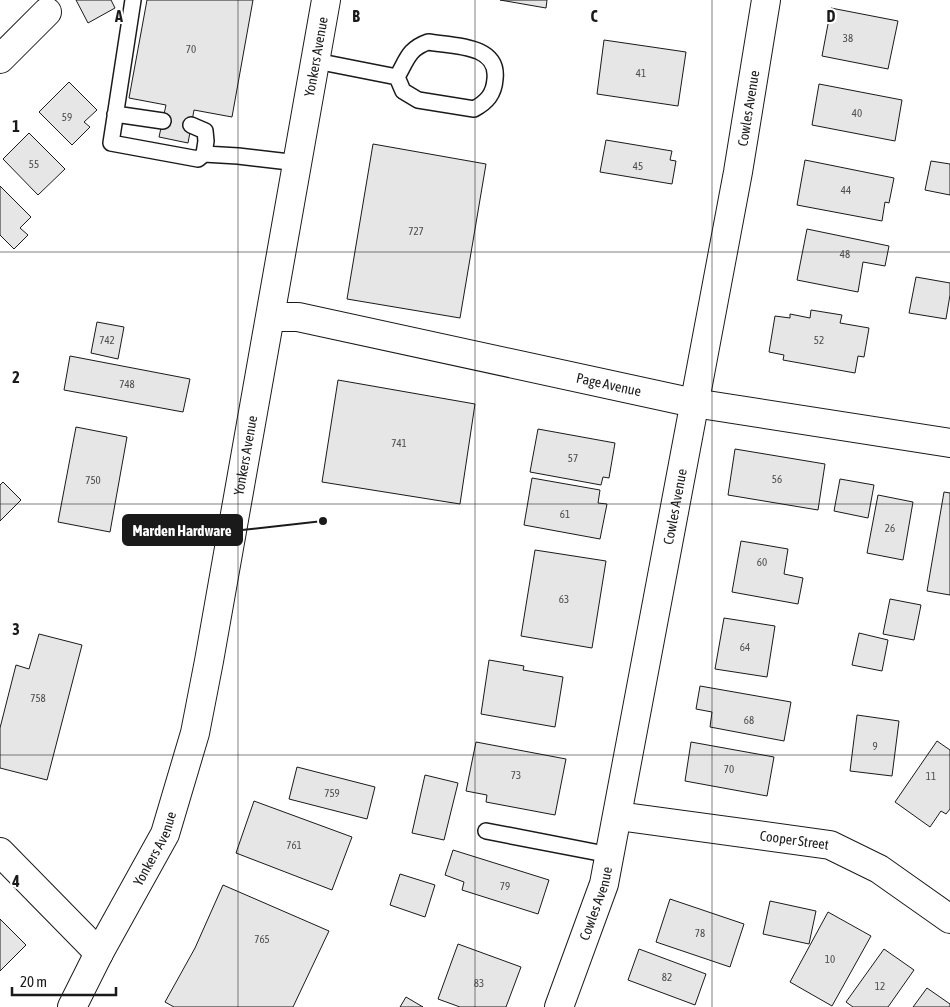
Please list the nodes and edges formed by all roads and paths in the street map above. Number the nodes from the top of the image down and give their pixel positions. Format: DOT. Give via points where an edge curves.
graph roads {
  1 [pos="134,0"];
  2 [pos="326,0"];
  3 [pos="766,0"];
  4 [pos="48,12"];
  5 [pos="0,59"];
  6 [pos="316,61"];
  7 [pos="397,77"];
  8 [pos="115,114"];
  9 [pos="163,121"];
  10 [pos="191,125"];
  11 [pos="204,154"];
  12 [pos="298,163"];
  13 [pos="271,317"];
  14 [pos="694,403"];
  15 [pos="950,443"];
  16 [pos="618,816"];
  17 [pos="486,831"];
  18 [pos="0,852"];
  19 [pos="610,855"];
  20 [pos="950,919"];
  21 [pos="99,953"];
  22 [pos="72,1007"];
  23 [pos="559,1007"];
  1 -- 8 [label="lane"];
  2 -- 6 [label="street, Yonkers Avenue"];
  3 -- 14 [label="street, Cowles Avenue" via="738,172"];
  4 -- 5 [label="street"];
  6 -- 7 [label="lane"];
  6 -- 12 [label="street, Yonkers Avenue"];
  7 -- 7 [label="lane" via="404,91 418,100 474,109 485,103 494,91 496,76 490,58 481,50 428,42 411,52"];
  8 -- 9 [label="lane"];
  8 -- 11 [label="lane" via="111,143 198,159"];
  10 -- 11 [label="lane" via="205,131"];
  11 -- 12 [label="lane"];
  12 -- 13 [label="street, Yonkers Avenue"];
  13 -- 14 [label="street, Page Avenue" via="298,317"];
  13 -- 21 [label="street, Yonkers Avenue" via="195,733 165,834"];
  14 -- 15 [label="street, Page Avenue"];
  14 -- 16 [label="street, Cowles Avenue"];
  16 -- 19 [label="street, Cowles Avenue"];
  16 -- 20 [label="street, Cooper Street" via="830,845 879,869"];
  17 -- 19 [label="lane"];
  18 -- 21 [label="street"];
  19 -- 23 [label="street, Cowles Avenue" via="604,884"];
  21 -- 22 [label="street, Yonkers Avenue"];
}
